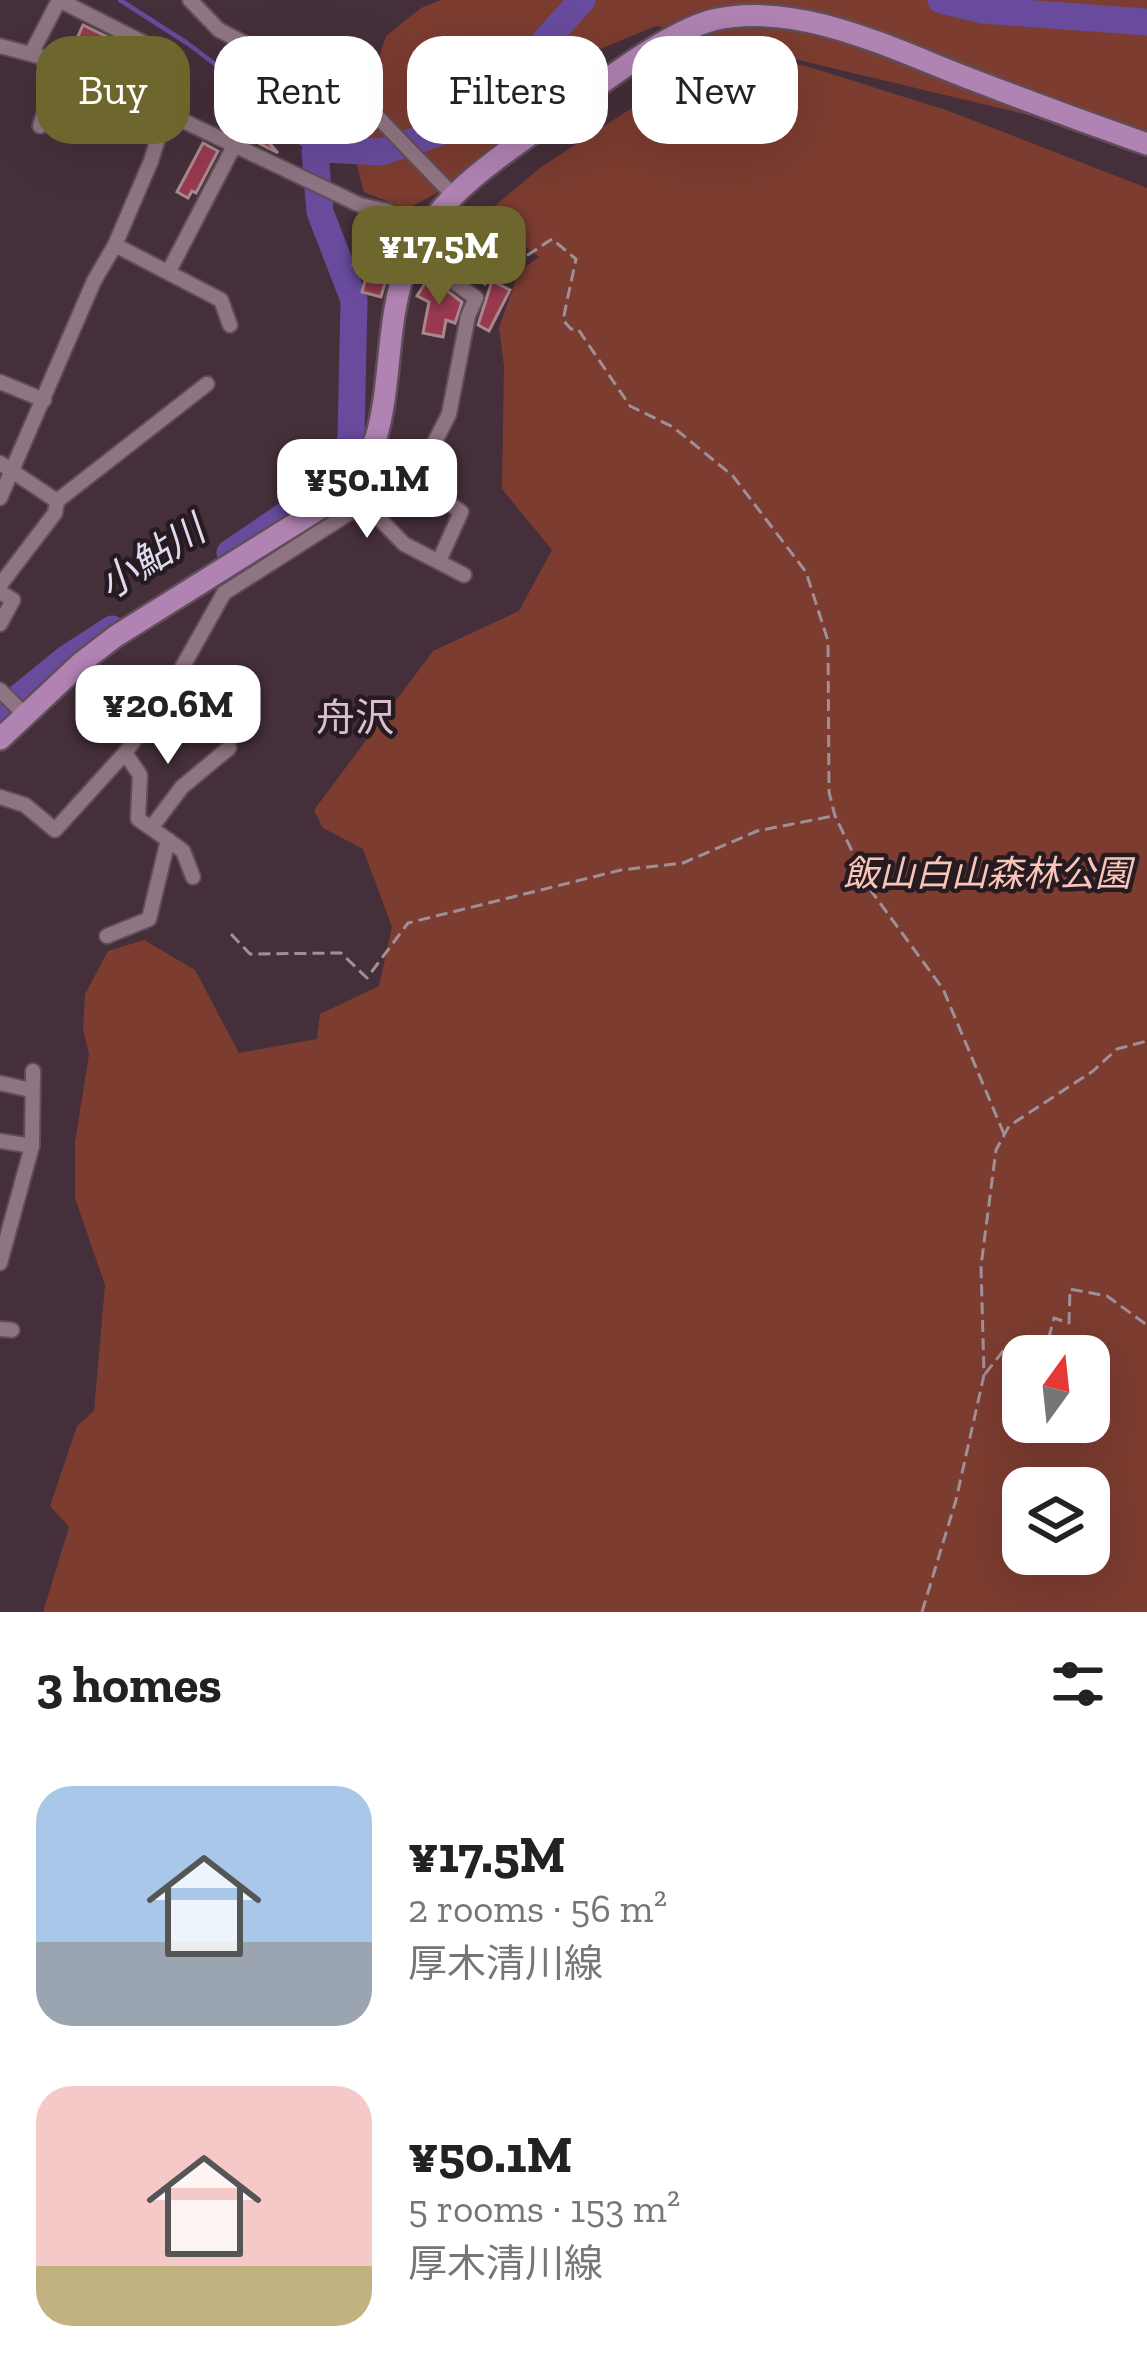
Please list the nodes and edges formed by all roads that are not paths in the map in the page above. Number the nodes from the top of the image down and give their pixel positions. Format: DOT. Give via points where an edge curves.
graph roads {
  1 [pos="190,0"];
  2 [pos="40,36"];
  3 [pos="130,36"];
  4 [pos="36,44"];
  5 [pos="0,46"];
  6 [pos="31,54"];
  7 [pos="36,56"];
  8 [pos="190,125"];
  9 [pos="157,144"];
  10 [pos="1147,144"];
  11 [pos="242,150"];
  12 [pos="452,194"];
  13 [pos="426,228"];
  14 [pos="115,245"];
  15 [pos="414,253"];
  16 [pos="169,271"];
  17 [pos="230,325"];
  18 [pos="0,382"];
  19 [pos="207,385"];
  20 [pos="44,400"];
  21 [pos="6,466"];
  22 [pos="410,475"];
  23 [pos="0,498"];
  24 [pos="57,501"];
  25 [pos="323,519"];
  26 [pos="440,560"];
  27 [pos="464,574"];
  28 [pos="0,588"];
  29 [pos="0,624"];
  30 [pos="0,690"];
  31 [pos="20,710"];
  32 [pos="0,739"];
  33 [pos="229,748"];
  34 [pos="125,753"];
  35 [pos="0,797"];
  36 [pos="151,828"];
  37 [pos="168,840"];
  38 [pos="193,877"];
  39 [pos="107,936"];
  40 [pos="33,1071"];
  41 [pos="0,1083"];
  42 [pos="31,1090"];
  43 [pos="0,1141"];
  44 [pos="32,1146"];
  45 [pos="5,1215"];
  46 [pos="0,1263"];
  1 -- 12 [label="street" via="219,30 377,115"];
  2 -- 3 [label="street" via="59,0"];
  4 -- 6 [label="street"];
  5 -- 6 [label="street"];
  6 -- 7 [label="street"];
  8 -- 11 [label="street"];
  9 -- 14 [label="street"];
  10 -- 12 [label="main road" via="846,32 752,14 708,21 670,40"];
  11 -- 13 [label="street"];
  11 -- 16 [label="street"];
  12 -- 13 [label="main road"];
  13 -- 15 [label="main road"];
  14 -- 16 [label="street"];
  14 -- 20 [label="street"];
  15 -- 22 [label="street" via="476,298 448,414"];
  15 -- 25 [label="main road" via="373,448"];
  16 -- 17 [label="street" via="221,300"];
  18 -- 20 [label="street"];
  19 -- 24 [label="street"];
  20 -- 21 [label="street"];
  21 -- 23 [label="street"];
  21 -- 24 [label="street"];
  22 -- 25 [label="street" via="393,463 354,509"];
  22 -- 26 [label="street" via="461,512"];
  22 -- 26 [label="street" via="373,512 404,544"];
  24 -- 28 [label="street"];
  25 -- 31 [label="main road" via="116,636"];
  25 -- 34 [label="street" via="224,593"];
  26 -- 27 [label="street"];
  28 -- 29 [label="street" via="13,600"];
  30 -- 31 [label="street"];
  31 -- 32 [label="main road"];
  33 -- 36 [label="street" via="182,787"];
  34 -- 35 [label="street" via="55,830 26,805"];
  34 -- 36 [label="street" via="140,775 138,819"];
  36 -- 37 [label="street"];
  37 -- 38 [label="street" via="183,851"];
  37 -- 39 [label="street" via="149,919"];
  40 -- 42 [label="street"];
  41 -- 42 [label="street"];
  42 -- 44 [label="street"];
  43 -- 44 [label="street"];
  44 -- 45 [label="street"];
  45 -- 46 [label="street"];
}
